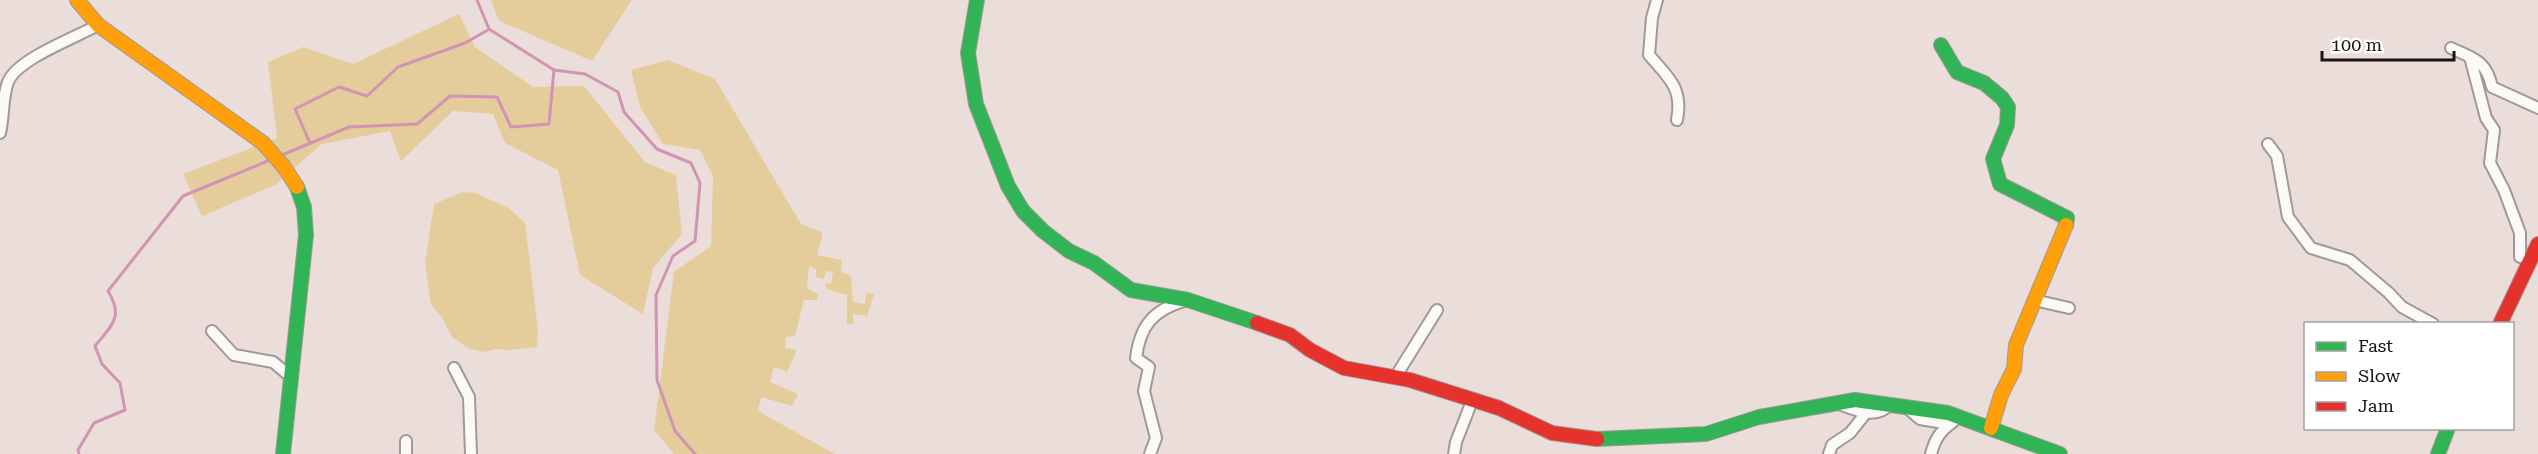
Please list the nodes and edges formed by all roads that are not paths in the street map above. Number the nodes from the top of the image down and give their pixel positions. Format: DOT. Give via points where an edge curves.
graph roads {
  1 [pos="77,0"];
  2 [pos="976,0"];
  3 [pos="1657,0"];
  4 [pos="98,25"];
  5 [pos="1941,45"];
  6 [pos="2451,48"];
  7 [pos="2470,57"];
  8 [pos="2538,108"];
  9 [pos="1677,120"];
  10 [pos="0,133"];
  11 [pos="2268,144"];
  12 [pos="2538,244"];
  13 [pos="2520,257"];
  14 [pos="1188,300"];
  15 [pos="2034,300"];
  16 [pos="2069,308"];
  17 [pos="1437,310"];
  18 [pos="2429,322"];
  19 [pos="2501,322"];
  20 [pos="212,331"];
  21 [pos="454,368"];
  22 [pos="1396,376"];
  23 [pos="291,377"];
  24 [pos="1472,401"];
  25 [pos="1833,402"];
  26 [pos="1897,405"];
  27 [pos="1866,413"];
  28 [pos="1955,421"];
  29 [pos="1991,428"];
  30 [pos="2448,430"];
  31 [pos="406,441"];
  32 [pos="283,454"];
  33 [pos="406,454"];
  34 [pos="471,454"];
  35 [pos="1150,454"];
  36 [pos="1454,454"];
  37 [pos="1829,454"];
  38 [pos="1931,454"];
  39 [pos="2060,454"];
  40 [pos="2438,454"];
  1 -- 4 [label="street"];
  2 -- 14 [label="street" via="968,54 976,104 1002,174 1023,211 1070,251 1125,286"];
  3 -- 9 [label="street" via="1649,55 1676,88 1680,102"];
  4 -- 10 [label="street" via="14,72 6,91"];
  4 -- 23 [label="street" via="263,143 283,163 306,214"];
  5 -- 15 [label="street" via="1957,72 1984,83 2008,107 2007,125 1993,159 2000,184 2067,218"];
  6 -- 7 [label="street"];
  7 -- 8 [label="street" via="2488,72 2492,87"];
  7 -- 13 [label="street" via="2486,117 2494,130 2490,163 2520,233"];
  11 -- 18 [label="street" via="2277,156 2288,218 2311,248 2349,260 2402,307"];
  12 -- 19 [label="street"];
  14 -- 22 [label="street" via="1290,335 1344,368"];
  14 -- 35 [label="street" via="1156,313 1138,345 1136,358 1149,368 1144,391 1156,438"];
  15 -- 16 [label="street"];
  15 -- 29 [label="street" via="2016,345 2014,369"];
  17 -- 22 [label="street"];
  20 -- 23 [label="street" via="234,355 273,362"];
  21 -- 34 [label="street" via="469,397"];
  22 -- 24 [label="street"];
  23 -- 32 [label="street"];
  24 -- 25 [label="street" via="1499,408 1552,433 1606,439 1706,434 1759,417"];
  24 -- 36 [label="street"];
  25 -- 26 [label="street" via="1855,400"];
  25 -- 27 [label="street"];
  26 -- 27 [label="street"];
  26 -- 28 [label="street" via="1929,409"];
  27 -- 37 [label="street" via="1850,433 1832,445"];
  28 -- 29 [label="street"];
  28 -- 38 [label="street" via="1942,430"];
  29 -- 39 [label="street"];
  30 -- 40 [label="street"];
  31 -- 33 [label="street"];
}
